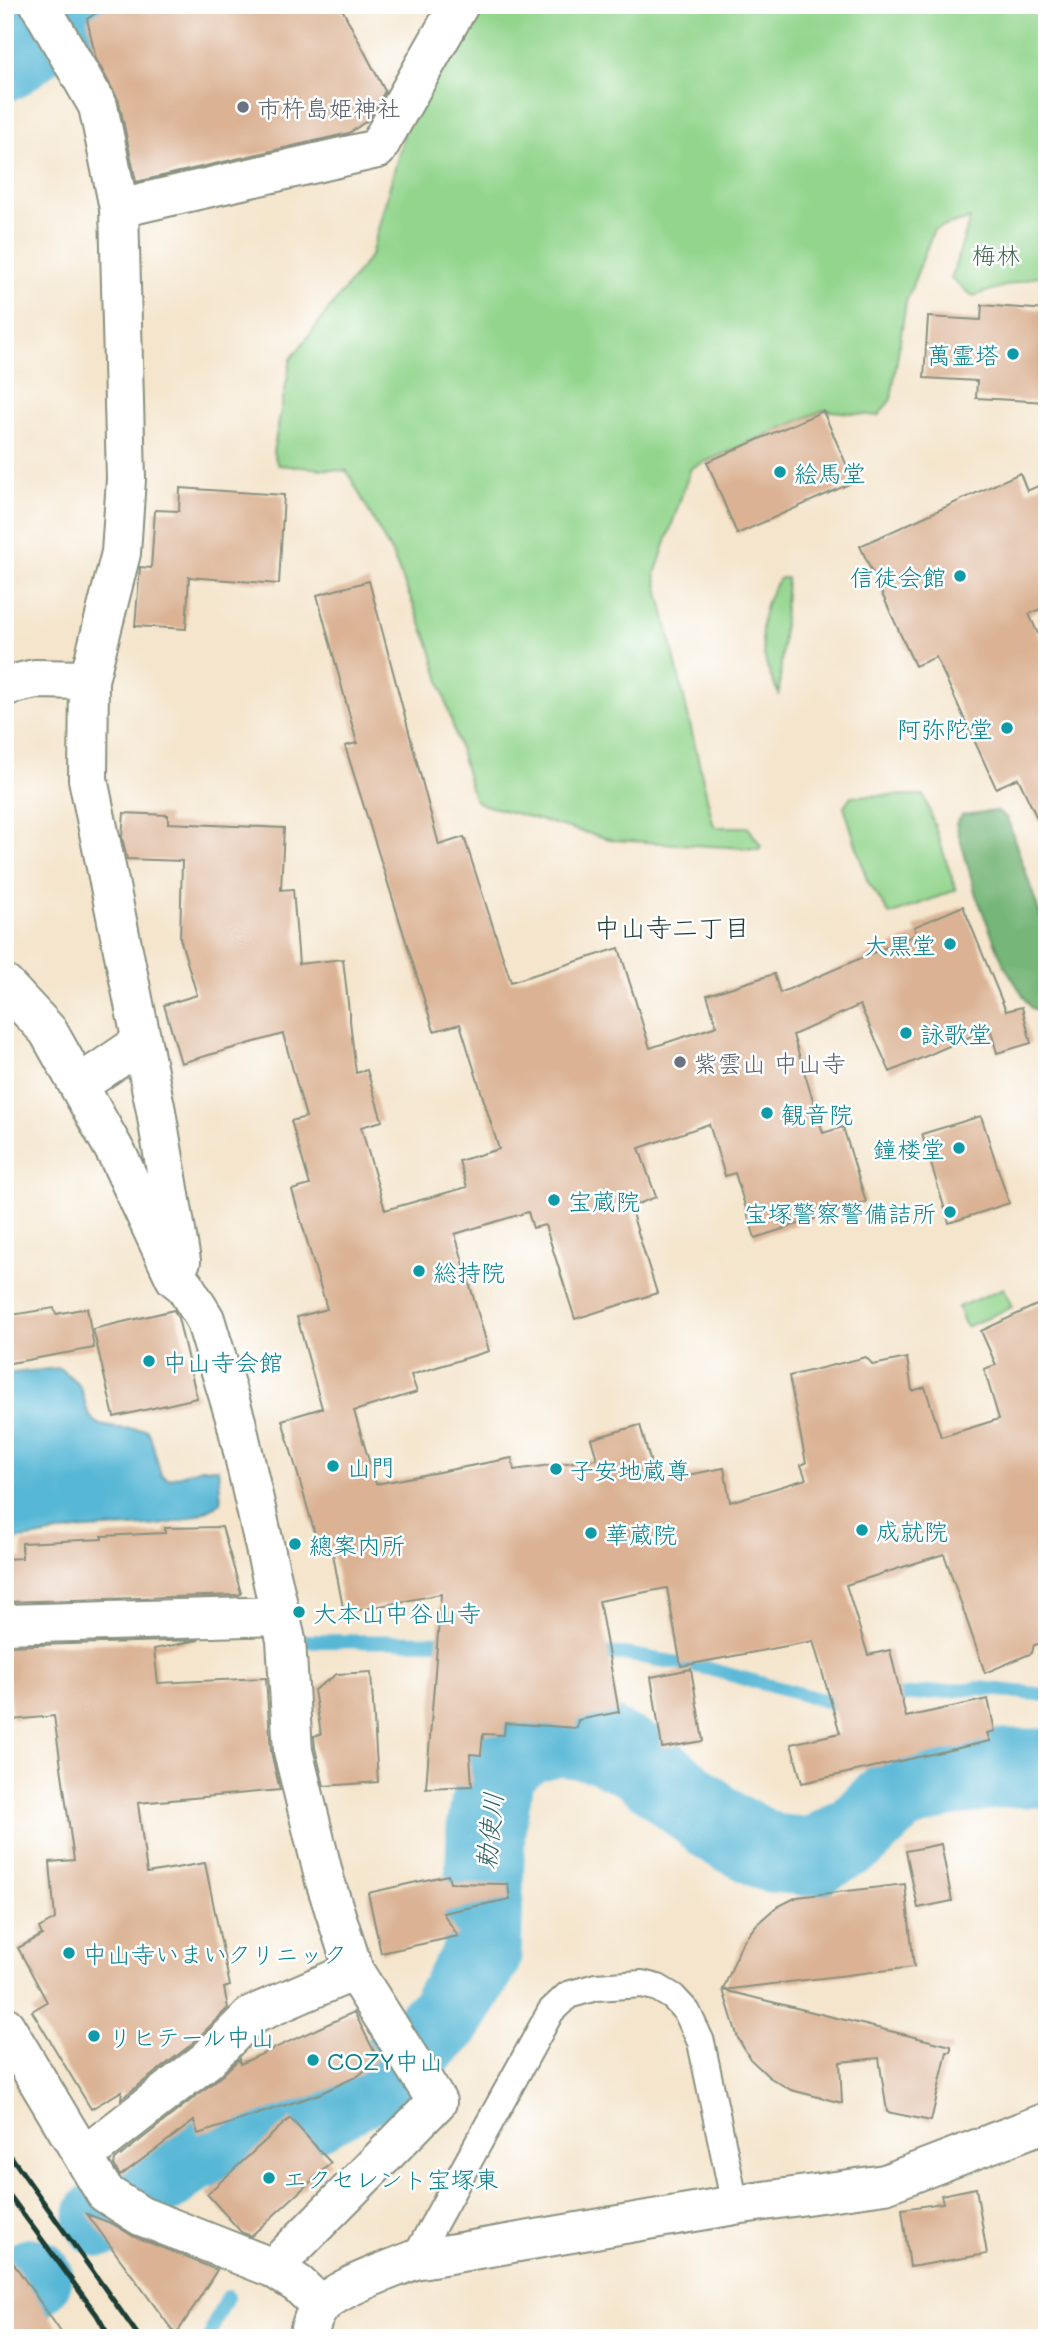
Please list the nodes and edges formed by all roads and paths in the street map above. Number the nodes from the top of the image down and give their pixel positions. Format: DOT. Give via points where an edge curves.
graph roads {
  1 [pos="459,5"];
  2 [pos="47,20"];
  3 [pos="119,208"];
  4 [pos="89,680"];
  5 [pos="5,686"];
  6 [pos="5,985"];
  7 [pos="142,1042"];
  8 [pos="79,1085"];
  9 [pos="184,1285"];
  10 [pos="279,1616"];
  11 [pos="5,1624"];
  12 [pos="354,1971"];
  13 [pos="5,2026"];
  14 [pos="1047,2122"];
  15 [pos="84,2156"];
  16 [pos="736,2205"];
  17 [pos="414,2260"];
  18 [pos="273,2268"];
  19 [pos="314,2322"];
  1 -- 3 [label="street" via="377,149"];
  2 -- 3 [label="street" via="98,106"];
  3 -- 4 [label="street" via="126,480 121,553"];
  4 -- 5 [label="street" via="34,680"];
  4 -- 7 [label="street" via="88,779"];
  6 -- 8 [label="street" via="48,1031"];
  7 -- 8 [label="street"];
  7 -- 9 [label="street"];
  8 -- 9 [label="street" via="175,1278"];
  9 -- 10 [label="street" via="205,1319 236,1421"];
  10 -- 11 [label="street"];
  10 -- 12 [label="street" via="286,1640 293,1751 325,1881"];
  12 -- 15 [label="street" via="252,2015 207,2060"];
  12 -- 18 [label="street" via="437,2102"];
  13 -- 15 [label="street"];
  14 -- 16 [label="street" via="885,2183"];
  15 -- 18 [label="street" via="105,2193 141,2216"];
  16 -- 17 [label="street"];
  16 -- 17 [label="lane" via="701,2042 687,2012 658,1988 642,1984 596,1987 568,1995 551,2011"];
  17 -- 19 [label="street" via="349,2287"];
  18 -- 19 [label="street" via="298,2284"];
}
